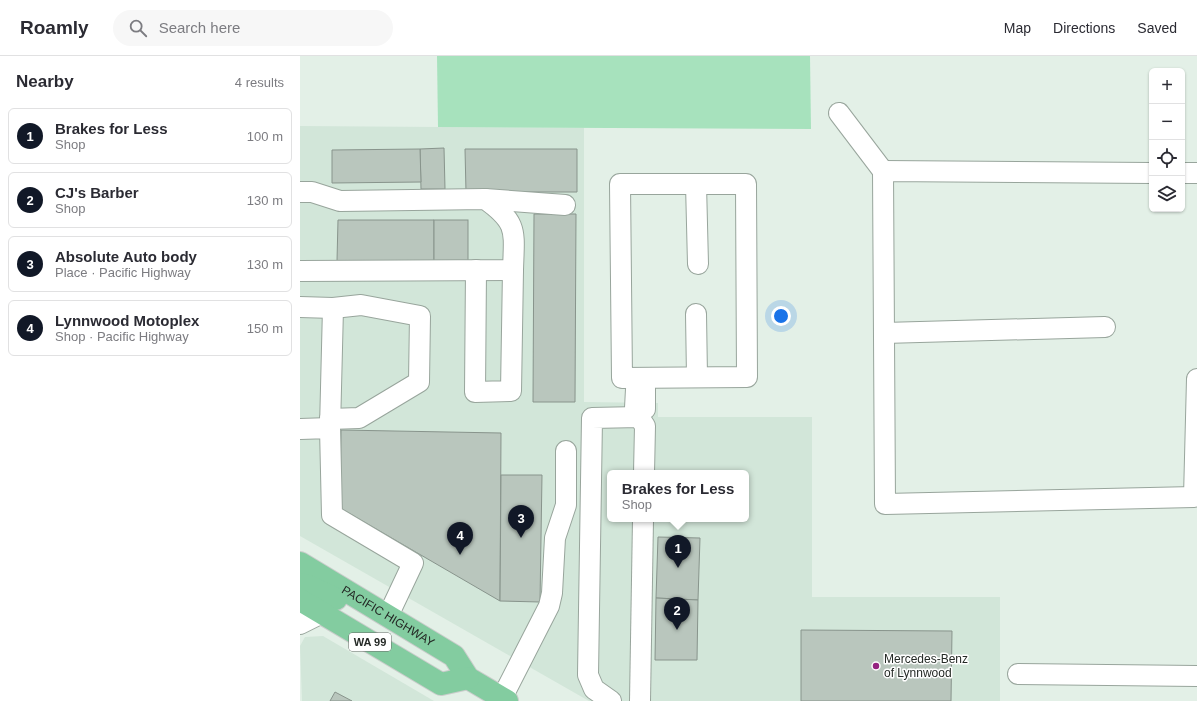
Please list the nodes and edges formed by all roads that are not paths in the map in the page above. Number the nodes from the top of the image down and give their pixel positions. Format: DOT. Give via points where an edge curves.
graph roads {
  1 [pos="839,113"];
  2 [pos="883,171"];
  3 [pos="1149,173"];
  4 [pos="1185,173"];
  5 [pos="1197,173"];
  6 [pos="696,184"];
  7 [pos="300,192"];
  8 [pos="485,199"];
  9 [pos="565,205"];
  10 [pos="698,264"];
  11 [pos="476,270"];
  12 [pos="513,270"];
  13 [pos="300,271"];
  14 [pos="300,307"];
  15 [pos="333,308"];
  16 [pos="696,314"];
  17 [pos="1105,327"];
  18 [pos="884,333"];
  19 [pos="697,377"];
  20 [pos="1197,379"];
  21 [pos="641,380"];
  22 [pos="639,415"];
  23 [pos="330,424"];
  24 [pos="300,428"];
  25 [pos="566,451"];
  26 [pos="644,470"];
  27 [pos="643,522"];
  28 [pos="300,563"];
  29 [pos="300,584"];
  30 [pos="300,600"];
  31 [pos="368,604"];
  32 [pos="322,613"];
  33 [pos="388,616"];
  34 [pos="300,624"];
  35 [pos="1018,674"];
  36 [pos="1197,676"];
  37 [pos="468,678"];
  38 [pos="504,699"];
  39 [pos="611,701"];
  40 [pos="640,701"];
  1 -- 2 [label="street"];
  2 -- 3 [label="street"];
  2 -- 18 [label="street"];
  4 -- 5 [label="street"];
  6 -- 10 [label="street"];
  6 -- 19 [label="street" via="746,184 747,377"];
  6 -- 21 [label="street" via="620,184 622,378"];
  7 -- 8 [label="street" via="312,192 340,201"];
  8 -- 9 [label="street"];
  8 -- 12 [label="street" via="501,210 514,232"];
  11 -- 12 [label="street"];
  11 -- 12 [label="street" via="475,392 511,391"];
  11 -- 13 [label="street"];
  14 -- 15 [label="street"];
  15 -- 23 [label="street"];
  15 -- 23 [label="street" via="361,305 420,316 419,382 359,418"];
  16 -- 19 [label="street"];
  17 -- 18 [label="street"];
  18 -- 20 [label="street" via="886,504 1194,496"];
  19 -- 21 [label="street"];
  21 -- 22 [label="street" via="645,388 645,409"];
  22 -- 26 [label="street" via="645,426"];
  22 -- 39 [label="street" via="592,418 588,675 594,689"];
  23 -- 24 [label="street"];
  23 -- 33 [label="street" via="332,516 414,563"];
  25 -- 38 [label="street" via="566,505 555,538 549,606"];
  27 -- 40 [label="street"];
  28 -- 31 [label="highway, PACIFIC HIGHWAY / WA 99"];
  29 -- 31 [label="highway" via="331,598"];
  30 -- 32 [label="highway, WA 99"];
  31 -- 33 [label="highway, PACIFIC HIGHWAY / WA 99"];
  32 -- 34 [label="street"];
  32 -- 37 [label="highway, WA 99" via="441,684"];
  33 -- 37 [label="highway, PACIFIC HIGHWAY / WA 99" via="454,656"];
  35 -- 36 [label="street"];
  37 -- 38 [label="highway, PACIFIC HIGHWAY / WA 99"];
}
